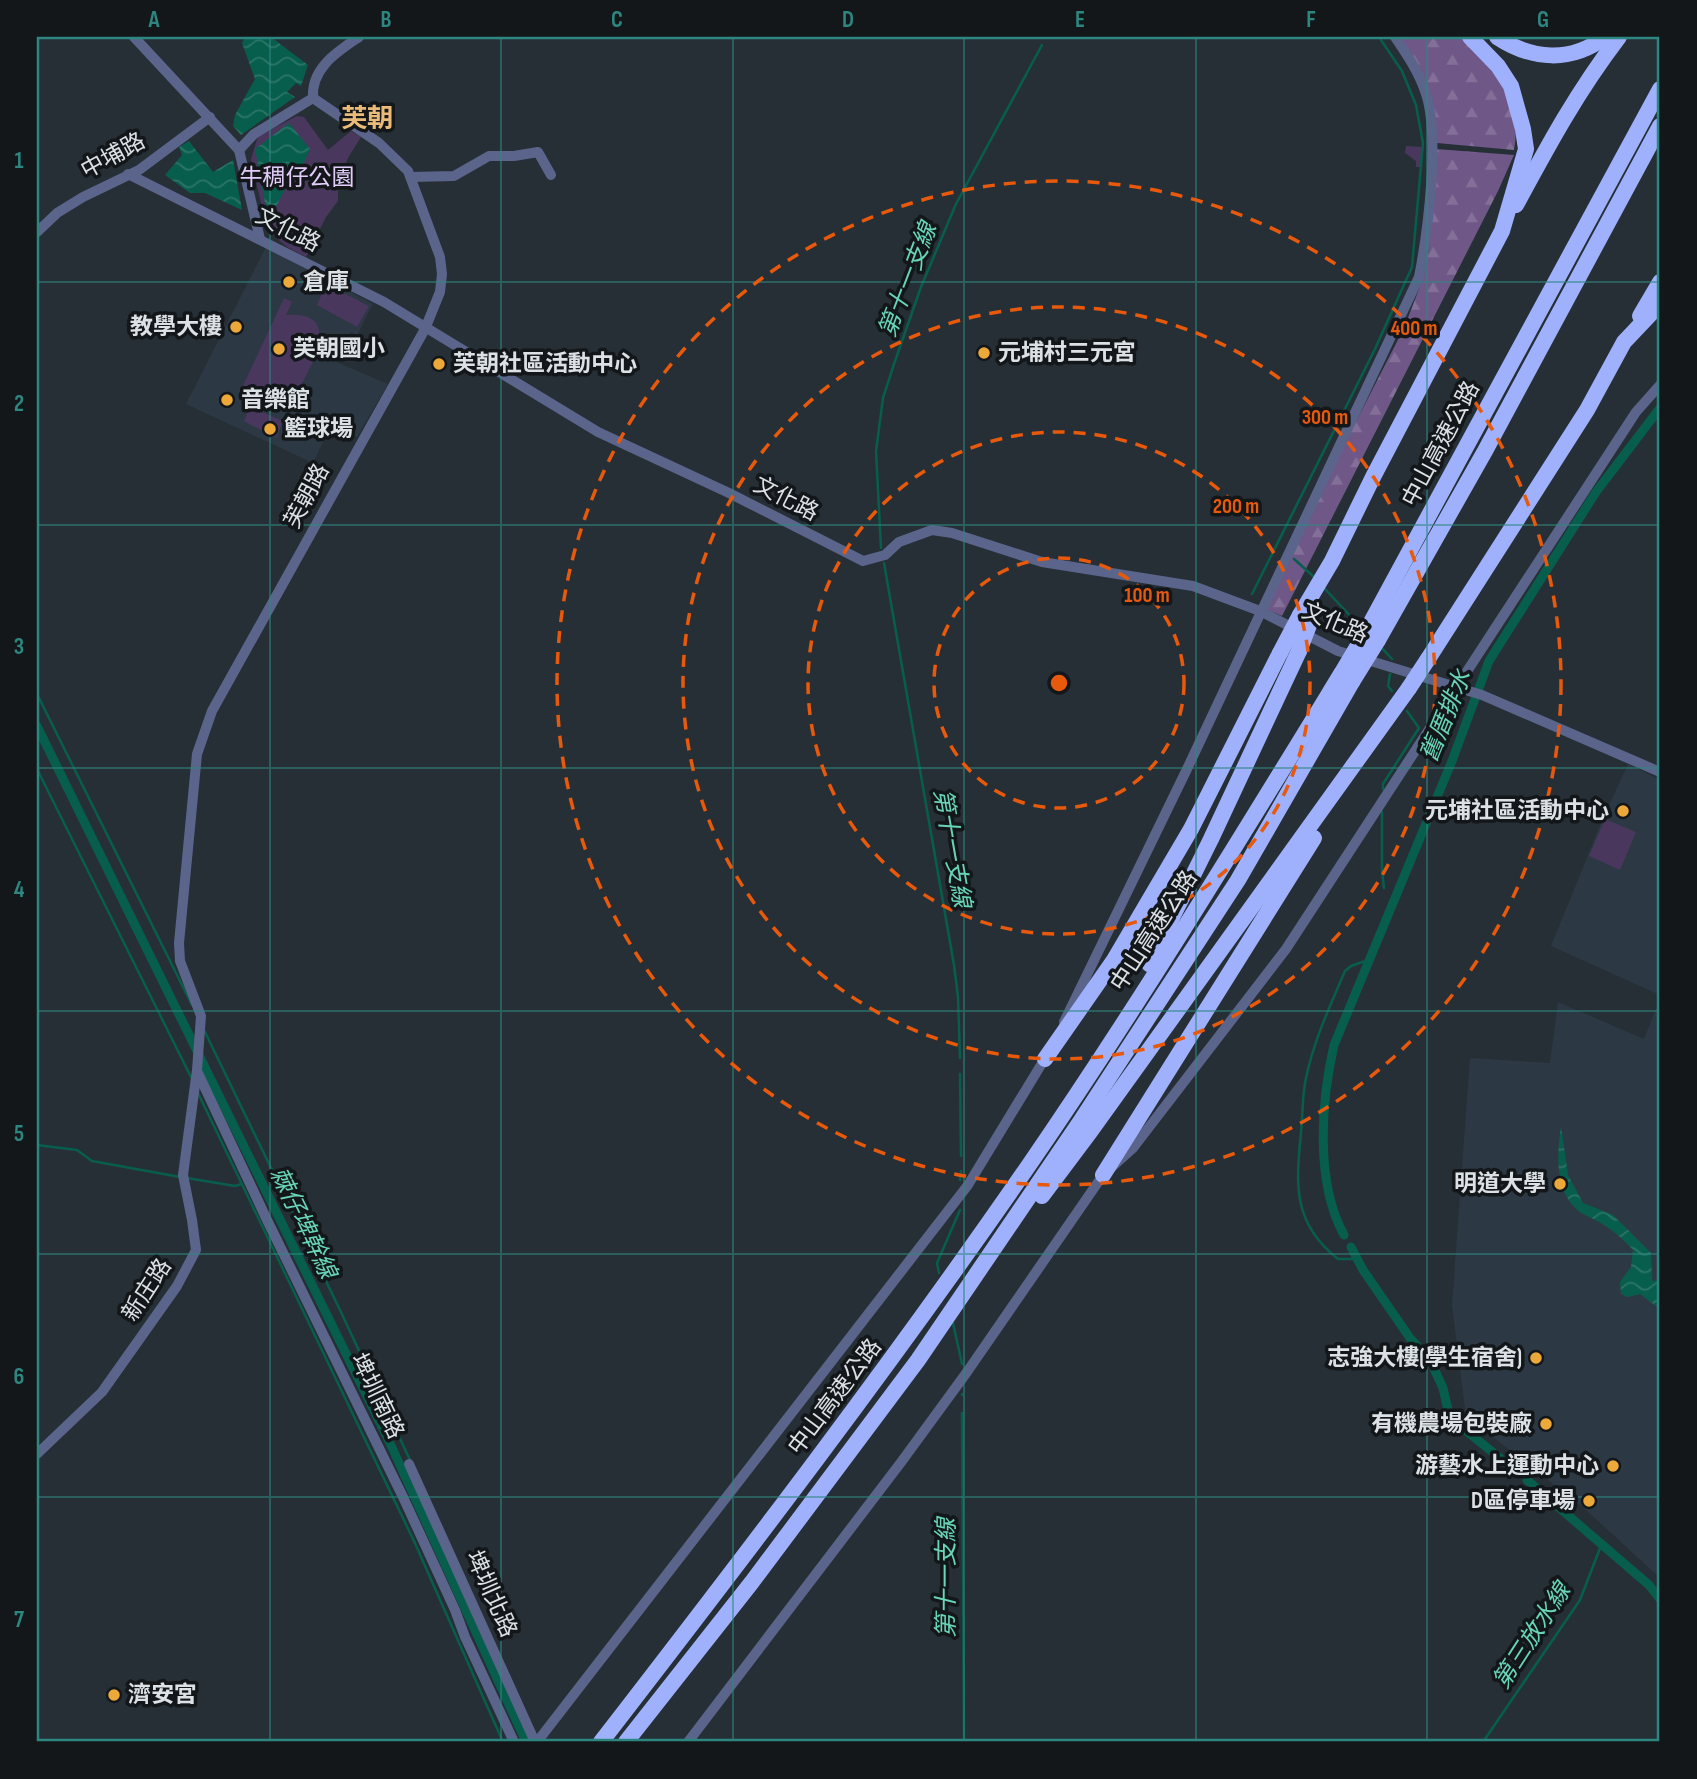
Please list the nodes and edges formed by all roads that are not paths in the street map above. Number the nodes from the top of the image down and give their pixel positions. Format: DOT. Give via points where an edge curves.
graph roads {
  1 [pos="134,37"];
  2 [pos="359,37"];
  3 [pos="1395,37"];
  4 [pos="1469,37"];
  5 [pos="1497,37"];
  6 [pos="1605,37"];
  7 [pos="1619,37"];
  8 [pos="1660,89"];
  9 [pos="313,98"];
  10 [pos="210,117"];
  11 [pos="1660,126"];
  12 [pos="239,150"];
  13 [pos="128,174"];
  14 [pos="551,174"];
  15 [pos="411,177"];
  16 [pos="1502,231"];
  17 [pos="37,232"];
  18 [pos="260,239"];
  19 [pos="1660,282"];
  20 [pos="1660,304"];
  21 [pos="425,329"];
  22 [pos="1624,342"];
  23 [pos="1660,385"];
  24 [pos="1260,611"];
  25 [pos="1306,617"];
  26 [pos="1371,638"];
  27 [pos="1347,678"];
  28 [pos="1461,688"];
  29 [pos="1377,734"];
  30 [pos="1660,772"];
  31 [pos="1045,1059"];
  32 [pos="197,1070"];
  33 [pos="1031,1162"];
  34 [pos="1103,1175"];
  35 [pos="918,1360"];
  36 [pos="37,1454"];
  37 [pos="409,1464"];
  38 [pos="514,1742"];
  39 [pos="536,1742"];
  40 [pos="601,1742"];
  41 [pos="626,1742"];
  42 [pos="688,1742"];
  1 -- 10 [label="street"];
  2 -- 9 [label="street" via="322,66"];
  3 -- 24 [label="street" via="1415,66 1431,120 1425,248 1419,277"];
  4 -- 16 [label="highway" via="1511,86 1523,129 1526,149"];
  5 -- 6 [label="highway" via="1524,52 1563,57"];
  7 -- 16 [label="highway" via="1587,78"];
  8 -- 26 [label="highway, 中山高速公路"];
  9 -- 12 [label="street" via="254,134"];
  9 -- 15 [label="street, 芙朝路" via="379,143"];
  10 -- 12 [label="street"];
  10 -- 13 [label="street, 中埔路"];
  11 -- 26 [label="highway, 中山高速公路" via="1492,439"];
  12 -- 18 [label="street"];
  13 -- 17 [label="street, 中埔路" via="57,213"];
  13 -- 18 [label="street, 文化路"];
  14 -- 15 [label="street" via="538,152 489,156 454,176"];
  15 -- 21 [label="street, 芙朝路" via="442,274"];
  16 -- 25 [label="highway"];
  18 -- 21 [label="street, 文化路" via="384,302"];
  19 -- 22 [label="highway"];
  20 -- 22 [label="highway"];
  21 -- 24 [label="street, 文化路" via="598,432 863,561 885,555 899,542 932,530 1042,562 1193,586"];
  21 -- 32 [label="street, 芙朝路" via="204,730 197,754 179,943 180,961 201,1016"];
  22 -- 29 [label="highway, bridge" via="1587,410"];
  23 -- 28 [label="street" via="1636,412"];
  24 -- 28 [label="street, 文化路" via="1338,651"];
  24 -- 31 [label="street"];
  25 -- 31 [label="highway, bridge" via="1280,653 1191,829 1114,960"];
  25 -- 33 [label="highway, bridge" via="1299,650 1131,1001"];
  26 -- 27 [label="highway, 中山高速公路, bridge"];
  27 -- 33 [label="highway, 中山高速公路"];
  27 -- 35 [label="highway, 中山高速公路" via="1238,880"];
  28 -- 30 [label="street, 文化路"];
  28 -- 34 [label="street" via="1286,949 1133,1149"];
  29 -- 34 [label="highway"];
  29 -- 35 [label="highway" via="1090,1132"];
  31 -- 39 [label="street" via="968,1185"];
  32 -- 36 [label="street, 新庄路" via="183,1175 195,1250 177,1286 102,1392"];
  32 -- 38 [label="street, 埤圳南路" via="403,1497"];
  33 -- 40 [label="highway, 中山高速公路" via="901,1348"];
  34 -- 42 [label="street" via="902,1461"];
  35 -- 41 [label="highway, 中山高速公路"];
  37 -- 39 [label="street, 埤圳北路"];
}
